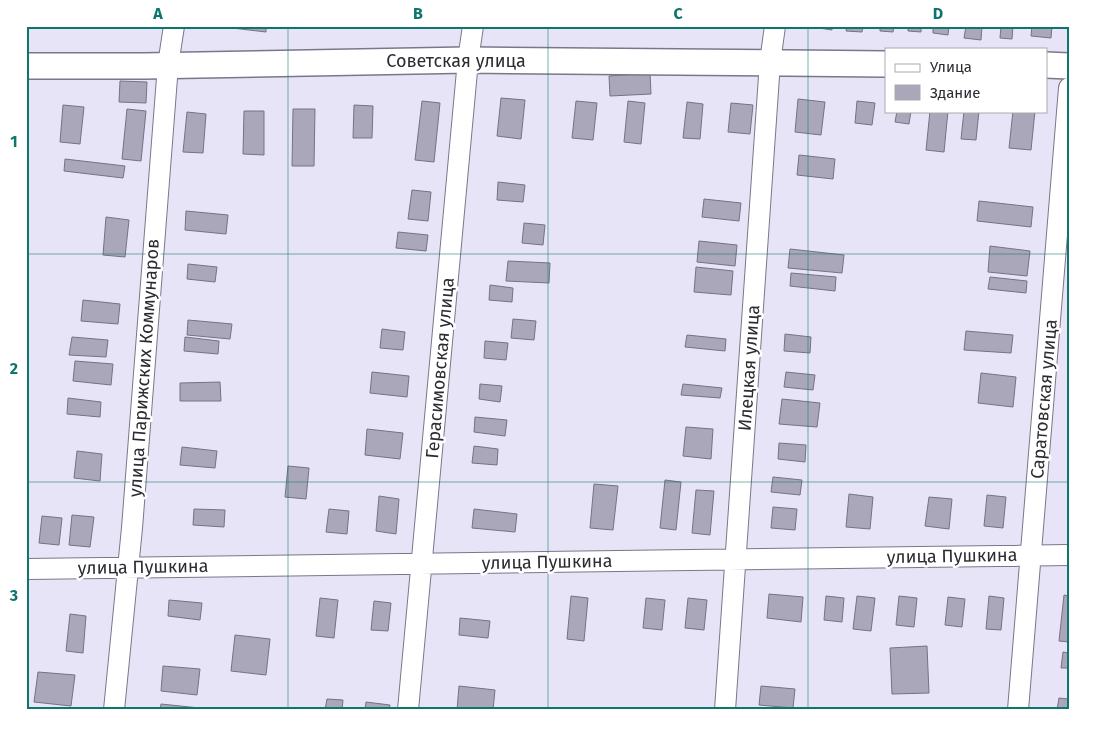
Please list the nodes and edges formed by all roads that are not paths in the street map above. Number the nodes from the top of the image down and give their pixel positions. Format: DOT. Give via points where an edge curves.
graph roads {
  1 [pos="174,26"];
  2 [pos="473,26"];
  3 [pos="775,26"];
  4 [pos="468,60"];
  5 [pos="770,62"];
  6 [pos="885,64"];
  7 [pos="168,65"];
  8 [pos="26,66"];
  9 [pos="1048,66"];
  10 [pos="1069,66"];
  11 [pos="1069,88"];
  12 [pos="1031,555"];
  13 [pos="1069,555"];
  14 [pos="736,558"];
  15 [pos="423,564"];
  16 [pos="128,566"];
  17 [pos="26,569"];
  18 [pos="114,710"];
  19 [pos="408,710"];
  20 [pos="725,710"];
  21 [pos="1018,710"];
  1 -- 7 [label="street, улица Парижских Коммунаров"];
  2 -- 4 [label="street, Герасимовская улица"];
  3 -- 5 [label="street, Илецкая улица"];
  4 -- 5 [label="street, Советская улица"];
  4 -- 7 [label="street, Советская улица"];
  4 -- 15 [label="street, Герасимовская улица"];
  5 -- 6 [label="street, Советская улица"];
  5 -- 14 [label="street, Илецкая улица"];
  7 -- 8 [label="street, Советская улица"];
  7 -- 16 [label="street, улица Парижских Коммунаров"];
  9 -- 10 [label="street"];
  11 -- 12 [label="street, Саратовская улица"];
  12 -- 13 [label="street, улица Пушкина"];
  12 -- 14 [label="street, улица Пушкина"];
  12 -- 21 [label="street, Саратовская улица"];
  14 -- 15 [label="street, улица Пушкина"];
  14 -- 20 [label="street, Илецкая улица"];
  15 -- 16 [label="street, улица Пушкина"];
  15 -- 19 [label="street, Герасимовская улица"];
  16 -- 17 [label="street, улица Пушкина"];
  16 -- 18 [label="street, улица Парижских Коммунаров"];
}
